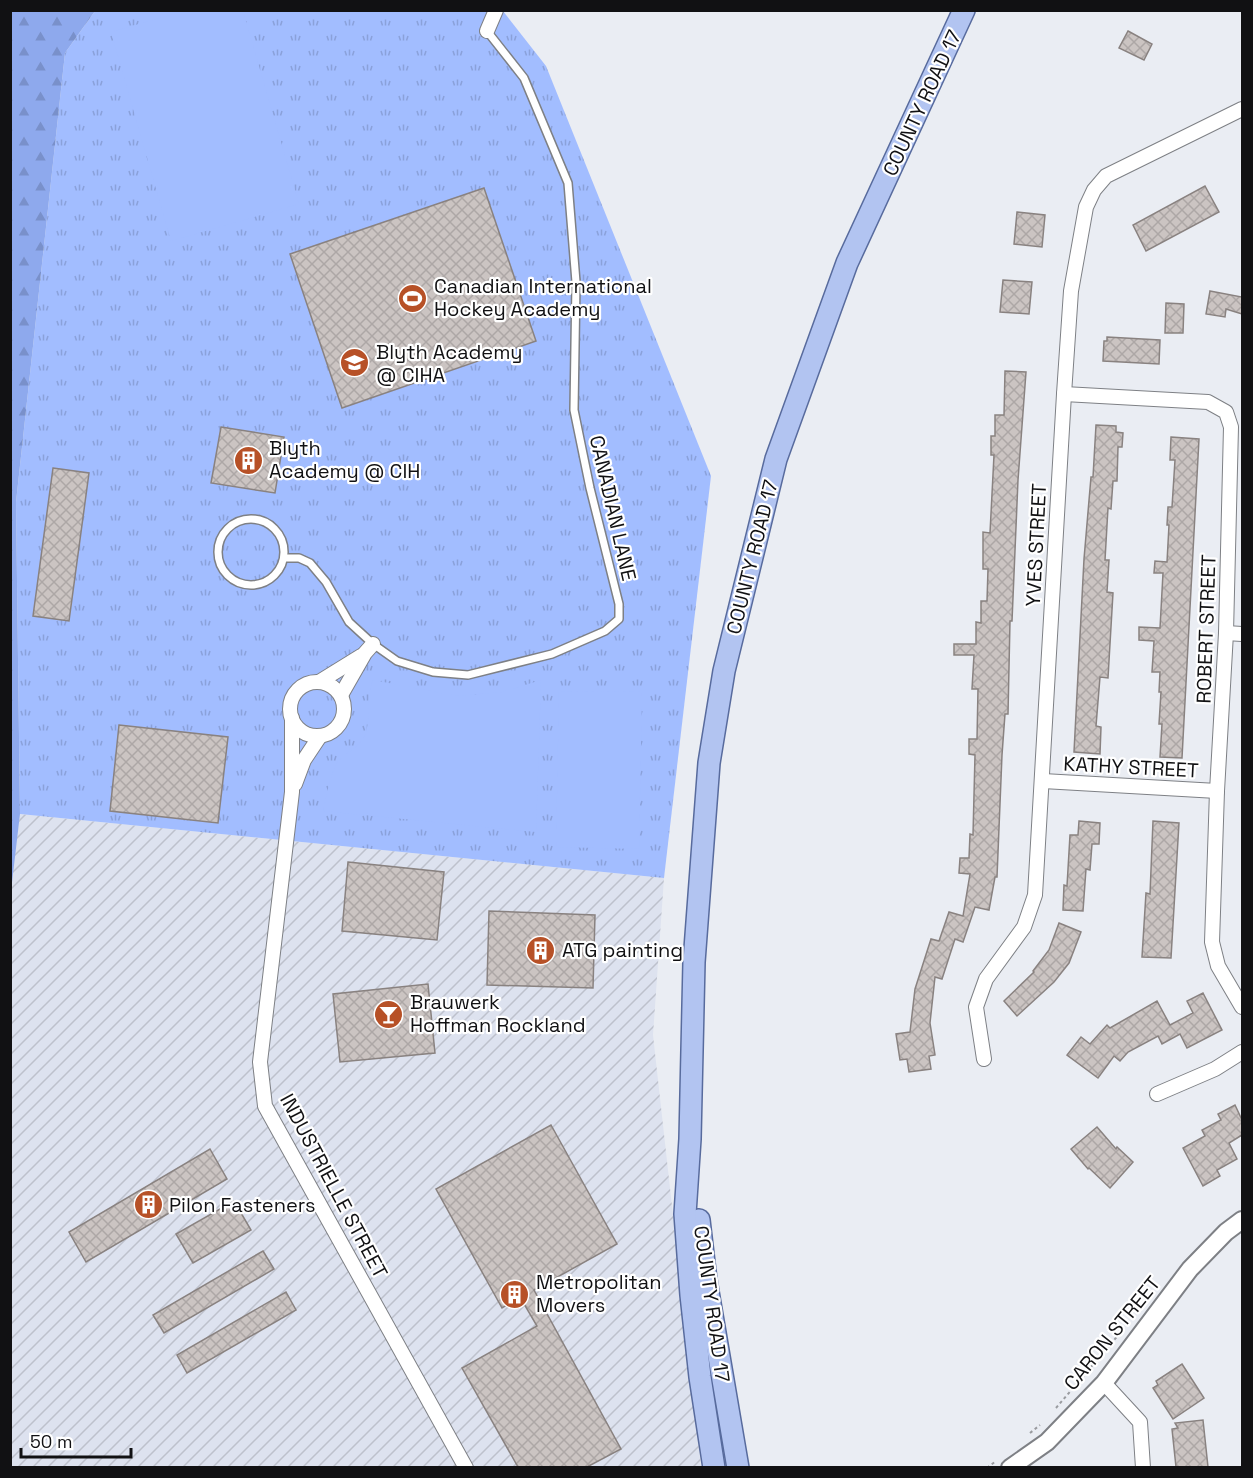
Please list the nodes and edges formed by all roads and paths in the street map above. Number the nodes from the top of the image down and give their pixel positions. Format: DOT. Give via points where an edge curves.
graph roads {
  1 [pos="496,10"];
  2 [pos="964,10"];
  3 [pos="487,31"];
  4 [pos="1242,109"];
  5 [pos="1064,394"];
  6 [pos="284,558"];
  7 [pos="1226,633"];
  8 [pos="1242,633"];
  9 [pos="369,649"];
  10 [pos="319,682"];
  11 [pos="341,695"];
  12 [pos="292,718"];
  13 [pos="320,736"];
  14 [pos="1043,781"];
  15 [pos="1217,791"];
  16 [pos="292,792"];
  17 [pos="1242,1007"];
  18 [pos="1242,1052"];
  19 [pos="984,1059"];
  20 [pos="1157,1094"];
  21 [pos="690,1139"];
  22 [pos="1242,1220"];
  23 [pos="1131,1320"];
  24 [pos="1104,1383"];
  25 [pos="1052,1413"];
  26 [pos="1045,1421"];
  27 [pos="1029,1434"];
  28 [pos="1004,1464"];
  29 [pos="466,1467"];
  30 [pos="714,1467"];
  31 [pos="738,1467"];
  32 [pos="987,1467"];
  33 [pos="1143,1467"];
  1 -- 3 [label="street"];
  2 -- 21 [label="main road, COUNTY ROAD 17" via="847,263 776,459 724,671 709,763 694,962"];
  3 -- 9 [label="lane, CANADIAN LANE" via="524,78 568,183 576,282 574,410 619,619 605,631 552,654 468,675 433,672"];
  4 -- 5 [label="street, YVES STREET" via="1107,176 1094,190 1086,207 1071,291"];
  5 -- 7 [label="street, ROBERT STREET" via="1208,402 1226,412 1232,427"];
  5 -- 14 [label="street, YVES STREET"];
  6 -- 6 [label="lane" via="281,538 275,529 257,519 236,522 218,547 222,569 240,584 251,586 273,578"];
  6 -- 9 [label="lane, CANADIAN LANE" via="310,563"];
  7 -- 8 [label="street"];
  7 -- 15 [label="street, ROBERT STREET"];
  9 -- 10 [label="street, INDUSTRIELLE STREET"];
  9 -- 11 [label="street, INDUSTRIELLE STREET"];
  10 -- 11 [label="street"];
  10 -- 12 [label="street, INDUSTRIELLE STREET" via="296,693"];
  11 -- 13 [label="street, INDUSTRIELLE STREET" via="342,721"];
  12 -- 13 [label="street" via="303,732"];
  12 -- 16 [label="street, INDUSTRIELLE STREET"];
  13 -- 16 [label="street, INDUSTRIELLE STREET" via="304,760"];
  14 -- 15 [label="street, KATHY STREET"];
  14 -- 19 [label="street, YVES STREET" via="1035,895 1024,927 986,979 976,1007"];
  15 -- 17 [label="street, ROBERT STREET" via="1212,942 1218,966"];
  16 -- 29 [label="street, INDUSTRIELLE STREET" via="260,1062 265,1106"];
  18 -- 20 [label="street" via="1215,1069"];
  21 -- 30 [label="main road, COUNTY ROAD 17" via="686,1215 691,1295"];
  21 -- 31 [label="main road, COUNTY ROAD 17" via="706,1280"];
  22 -- 24 [label="street, CARON STREET" via="1190,1269"];
  23 -- 25 [label="path"];
  24 -- 28 [label="street, CARON STREET" via="1047,1442"];
  24 -- 33 [label="street" via="1140,1422"];
  26 -- 27 [label="path"];
  28 -- 32 [label="path"];
}
